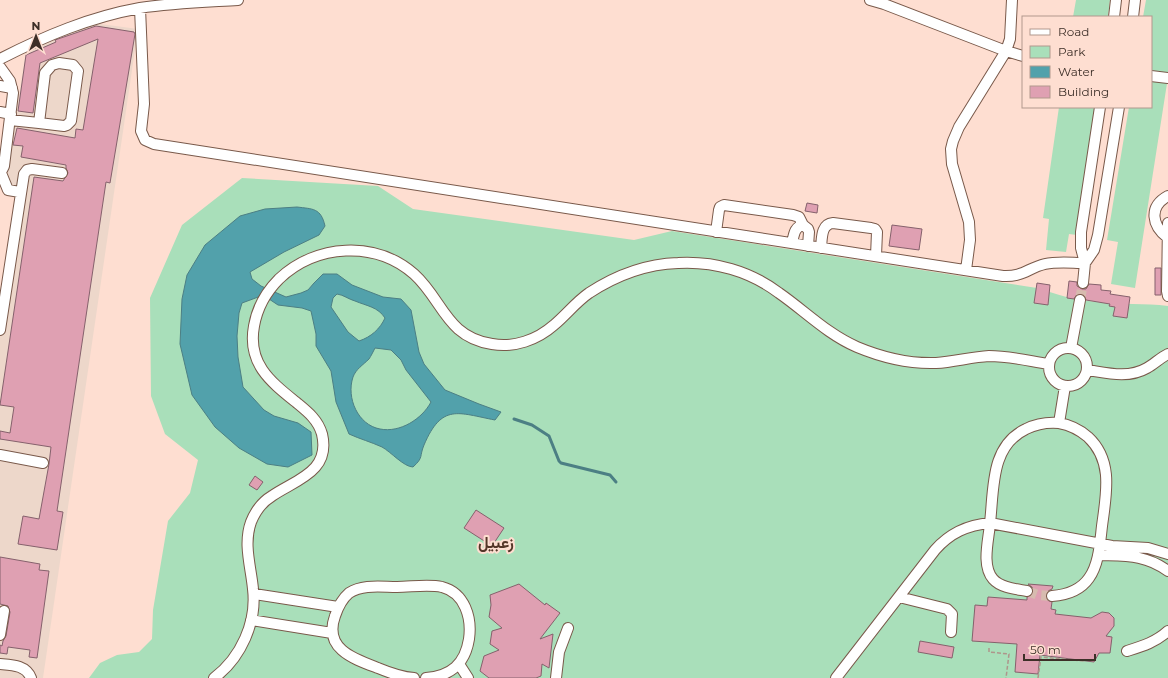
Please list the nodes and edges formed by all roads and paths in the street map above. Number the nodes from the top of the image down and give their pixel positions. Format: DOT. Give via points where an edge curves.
graph roads {
  1 [pos="238,0"];
  2 [pos="870,0"];
  3 [pos="1012,0"];
  4 [pos="1116,0"];
  5 [pos="1135,0"];
  6 [pos="140,8"];
  7 [pos="1114,16"];
  8 [pos="1132,16"];
  9 [pos="1006,51"];
  10 [pos="1022,56"];
  11 [pos="0,59"];
  12 [pos="0,67"];
  13 [pos="1152,76"];
  14 [pos="1168,78"];
  15 [pos="0,86"];
  16 [pos="12,88"];
  17 [pos="1100,108"];
  18 [pos="1119,108"];
  19 [pos="0,112"];
  20 [pos="11,117"];
  21 [pos="39,123"];
  22 [pos="4,140"];
  23 [pos="0,173"];
  24 [pos="62,173"];
  25 [pos="20,192"];
  26 [pos="1168,196"];
  27 [pos="1168,223"];
  28 [pos="803,225"];
  29 [pos="716,232"];
  30 [pos="1168,238"];
  31 [pos="792,243"];
  32 [pos="808,246"];
  33 [pos="821,248"];
  34 [pos="876,256"];
  35 [pos="1085,263"];
  36 [pos="966,270"];
  37 [pos="1083,283"];
  38 [pos="1168,296"];
  39 [pos="1080,300"];
  40 [pos="0,330"];
  41 [pos="1071,348"];
  42 [pos="1168,354"];
  43 [pos="1049,364"];
  44 [pos="1087,370"];
  45 [pos="1065,386"];
  46 [pos="1059,423"];
  47 [pos="0,455"];
  48 [pos="43,463"];
  49 [pos="990,523"];
  50 [pos="1100,544"];
  51 [pos="1168,554"];
  52 [pos="1098,555"];
  53 [pos="1168,571"];
  54 [pos="1027,591"];
  55 [pos="254,594"];
  56 [pos="1052,596"];
  57 [pos="899,597"];
  58 [pos="338,607"];
  59 [pos="4,611"];
  60 [pos="251,620"];
  61 [pos="568,628"];
  62 [pos="1168,631"];
  63 [pos="951,632"];
  64 [pos="332,633"];
  65 [pos="0,636"];
  66 [pos="989,648"];
  67 [pos="1127,651"];
  68 [pos="1084,661"];
  69 [pos="0,664"];
  70 [pos="459,664"];
  71 [pos="447,676"];
  72 [pos="31,678"];
  73 [pos="214,678"];
  74 [pos="414,678"];
  75 [pos="426,678"];
  76 [pos="468,678"];
  77 [pos="556,678"];
  78 [pos="836,678"];
  79 [pos="1006,678"];
  80 [pos="1038,678"];
  1 -- 6 [label="street"];
  2 -- 9 [label="street"];
  3 -- 9 [label="street" via="1010,39"];
  4 -- 7 [label="street"];
  5 -- 8 [label="street"];
  6 -- 11 [label="street" via="65,29"];
  6 -- 29 [label="street" via="144,104 141,131 149,143"];
  9 -- 10 [label="street"];
  9 -- 36 [label="street" via="959,128 951,149 952,164 969,222 970,240"];
  12 -- 16 [label="street"];
  13 -- 14 [label="street"];
  15 -- 16 [label="street"];
  16 -- 20 [label="street"];
  17 -- 35 [label="street" via="1081,232 1081,248"];
  18 -- 35 [label="street" via="1098,235 1094,250"];
  19 -- 20 [label="street"];
  20 -- 21 [label="street"];
  20 -- 22 [label="street"];
  21 -- 21 [label="street" via="47,70 55,64 73,64 78,73 69,123 64,126"];
  22 -- 23 [label="street" via="4,166"];
  23 -- 25 [label="street" via="8,190"];
  24 -- 25 [label="street" via="27,170"];
  25 -- 40 [label="street"];
  26 -- 30 [label="street" via="1158,205 1155,215 1156,226"];
  27 -- 30 [label="street"];
  28 -- 29 [label="street" via="799,217 793,215 724,205 719,210"];
  28 -- 31 [label="street" via="795,229"];
  28 -- 32 [label="street" via="809,232"];
  29 -- 31 [label="street"];
  30 -- 38 [label="street"];
  31 -- 32 [label="street"];
  32 -- 33 [label="street"];
  33 -- 34 [label="street"];
  33 -- 34 [label="street" via="824,228 828,223 871,228 877,232"];
  34 -- 36 [label="street"];
  35 -- 36 [label="street" via="1045,264 1010,277"];
  35 -- 37 [label="street"];
  39 -- 41 [label="street"];
  41 -- 43 [label="street" via="1057,352"];
  41 -- 44 [label="street" via="1084,356"];
  42 -- 44 [label="street" via="1147,368 1131,374"];
  43 -- 45 [label="street" via="1053,378 1058,384"];
  43 -- 55 [label="street" via="998,356 928,363 884,356 855,346 835,335 780,293 758,280 721,266 692,262 662,264 624,275 584,297 555,325 537,337 517,344 493,345 461,332 445,316 423,283 393,260 356,250 341,250 313,257 279,280 264,298 252,336 254,351 261,369 274,385 315,419 323,442 320,458 311,472 265,501 254,517 250,526 248,545"];
  44 -- 45 [label="street" via="1080,383"];
  45 -- 46 [label="street"];
  46 -- 49 [label="street" via="1037,424 1024,430 1012,438 1003,450 995,470"];
  46 -- 50 [label="street" via="1087,436 1098,448 1104,462 1107,486"];
  47 -- 48 [label="street"];
  49 -- 50 [label="street"];
  49 -- 54 [label="street" via="987,561 991,575 1007,587"];
  49 -- 57 [label="street" via="972,525 948,537"];
  50 -- 51 [label="street" via="1148,548"];
  50 -- 52 [label="street"];
  52 -- 53 [label="street" via="1144,558"];
  52 -- 56 [label="street" via="1093,572 1086,583 1068,594"];
  55 -- 58 [label="street"];
  55 -- 60 [label="street"];
  57 -- 63 [label="street" via="947,609 952,614"];
  57 -- 78 [label="street"];
  58 -- 64 [label="street"];
  58 -- 70 [label="street" via="350,593 367,587 436,586 450,591 466,607 469,621 469,639"];
  59 -- 65 [label="street"];
  60 -- 64 [label="street"];
  60 -- 73 [label="street" via="237,653"];
  61 -- 77 [label="street" via="559,652"];
  62 -- 67 [label="street" via="1148,645"];
  64 -- 74 [label="street" via="336,644 352,658 398,675"];
  66 -- 79 [label="path" via="989,652 1009,654"];
  68 -- 80 [label="path" via="1041,657"];
  69 -- 72 [label="street" via="23,668"];
  70 -- 71 [label="street"];
  70 -- 76 [label="street"];
  71 -- 75 [label="street"];
}
